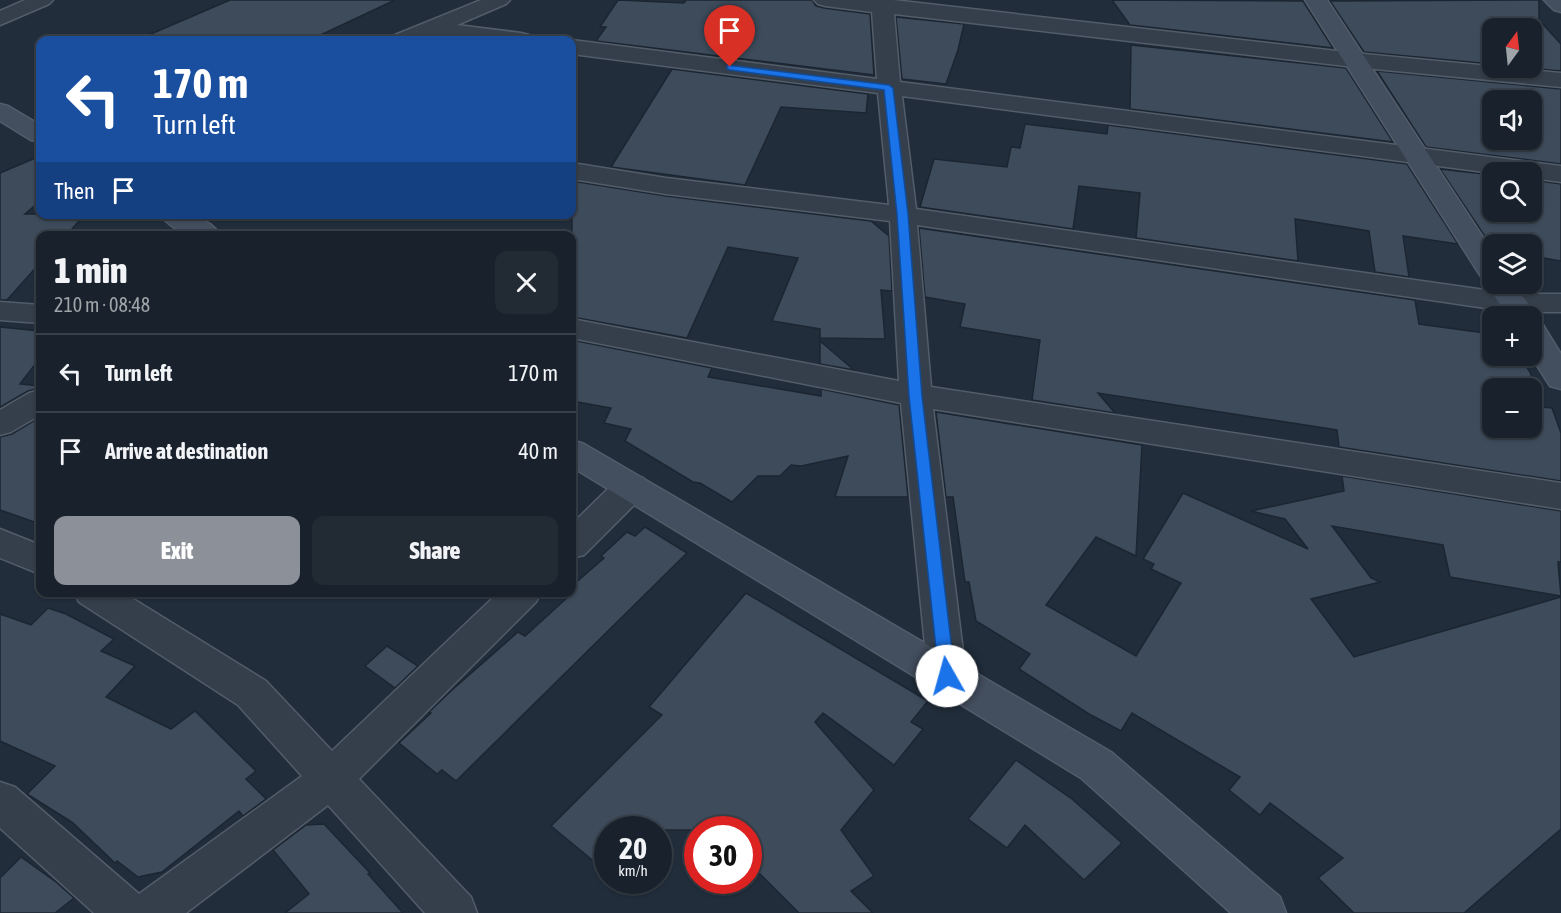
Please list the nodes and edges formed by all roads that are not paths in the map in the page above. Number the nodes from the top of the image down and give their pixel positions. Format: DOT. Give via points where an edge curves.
graph roads {
  1 [pos="42,0"];
  2 [pos="499,0"];
  3 [pos="825,0"];
  4 [pos="1316,0"];
  5 [pos="1555,0"];
  6 [pos="883,3"];
  7 [pos="1561,6"];
  8 [pos="0,19"];
  9 [pos="432,29"];
  10 [pos="414,36"];
  11 [pos="488,36"];
  12 [pos="576,48"];
  13 [pos="1354,60"];
  14 [pos="1561,80"];
  15 [pos="889,88"];
  16 [pos="0,111"];
  17 [pos="36,133"];
  18 [pos="1416,155"];
  19 [pos="576,172"];
  20 [pos="1561,174"];
  21 [pos="903,214"];
  22 [pos="181,219"];
  23 [pos="200,231"];
  24 [pos="1482,257"];
  25 [pos="1512,301"];
  26 [pos="1561,303"];
  27 [pos="0,311"];
  28 [pos="36,314"];
  29 [pos="576,330"];
  30 [pos="1542,348"];
  31 [pos="1561,379"];
  32 [pos="916,396"];
  33 [pos="36,403"];
  34 [pos="0,424"];
  35 [pos="576,454"];
  36 [pos="631,487"];
  37 [pos="1561,496"];
  38 [pos="576,541"];
  39 [pos="0,543"];
  40 [pos="36,558"];
  41 [pos="100,597"];
  42 [pos="518,597"];
  43 [pos="947,676"];
  44 [pos="331,779"];
  45 [pos="0,801"];
  46 [pos="127,913"];
  47 [pos="150,913"];
  48 [pos="455,913"];
  49 [pos="1264,913"];
  1 -- 8 [label="street"];
  2 -- 9 [label="street"];
  3 -- 6 [label="street"];
  4 -- 13 [label="street"];
  5 -- 7 [label="street"];
  6 -- 13 [label="street"];
  6 -- 15 [label="street"];
  9 -- 10 [label="street"];
  9 -- 11 [label="street"];
  12 -- 15 [label="street"];
  13 -- 14 [label="street"];
  13 -- 18 [label="street"];
  15 -- 18 [label="street"];
  15 -- 21 [label="street"];
  16 -- 17 [label="street"];
  18 -- 20 [label="street"];
  18 -- 24 [label="street"];
  19 -- 21 [label="street"];
  21 -- 25 [label="street"];
  21 -- 32 [label="street"];
  22 -- 23 [label="street"];
  25 -- 26 [label="street"];
  27 -- 28 [label="street"];
  29 -- 32 [label="street"];
  30 -- 31 [label="street"];
  32 -- 37 [label="street"];
  32 -- 43 [label="street"];
  33 -- 34 [label="street"];
  35 -- 36 [label="street"];
  36 -- 38 [label="street"];
  36 -- 43 [label="street"];
  39 -- 40 [label="street"];
  41 -- 44 [label="street" via="252,693"];
  42 -- 44 [label="street"];
  43 -- 49 [label="street" via="1096,765"];
  44 -- 47 [label="street"];
  44 -- 48 [label="street"];
  45 -- 46 [label="street"];
}
